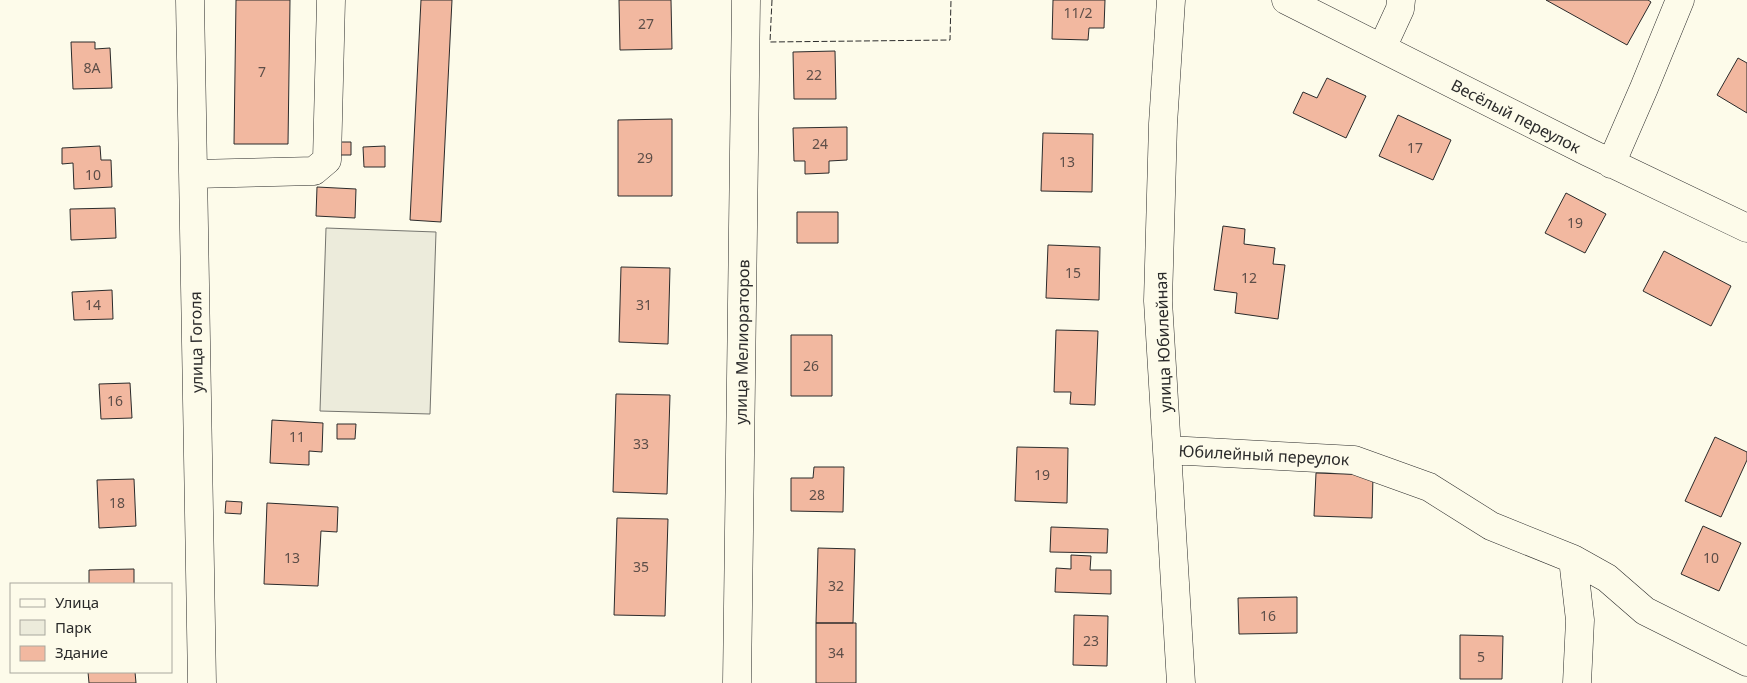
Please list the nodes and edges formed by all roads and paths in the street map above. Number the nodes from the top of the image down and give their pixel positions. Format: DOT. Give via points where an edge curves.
graph roads {
  1 [pos="190,0"];
  2 [pos="331,0"];
  3 [pos="746,0"];
  4 [pos="1171,0"];
  5 [pos="1286,0"];
  6 [pos="1401,0"];
  7 [pos="1680,0"];
  8 [pos="1382,48"];
  9 [pos="1611,164"];
  10 [pos="194,174"];
  11 [pos="1747,228"];
  12 [pos="1168,450"];
  13 [pos="1573,559"];
  14 [pos="1747,662"];
  15 [pos="202,683"];
  16 [pos="737,683"];
  17 [pos="1181,683"];
  18 [pos="1577,683"];
  1 -- 10 [label="street, улица Гоголя"];
  2 -- 10 [label="street" via="327,160 314,171"];
  3 -- 16 [label="street, улица Мелиораторов"];
  4 -- 12 [label="street, улица Юбилейная" via="1163,124 1158,301"];
  5 -- 8 [label="street, Весёлый переулок"];
  6 -- 8 [label="street"];
  7 -- 9 [label="street"];
  8 -- 9 [label="street, Весёлый переулок"];
  9 -- 11 [label="street, Весёлый переулок"];
  10 -- 15 [label="street, улица Гоголя"];
  12 -- 13 [label="street, Юбилейный переулок" via="1354,460 1429,487 1491,526"];
  12 -- 17 [label="street, улица Юбилейная"];
  13 -- 14 [label="street, Юбилейный переулок" via="1607,578 1645,611"];
  13 -- 18 [label="street" via="1580,620"];
}
